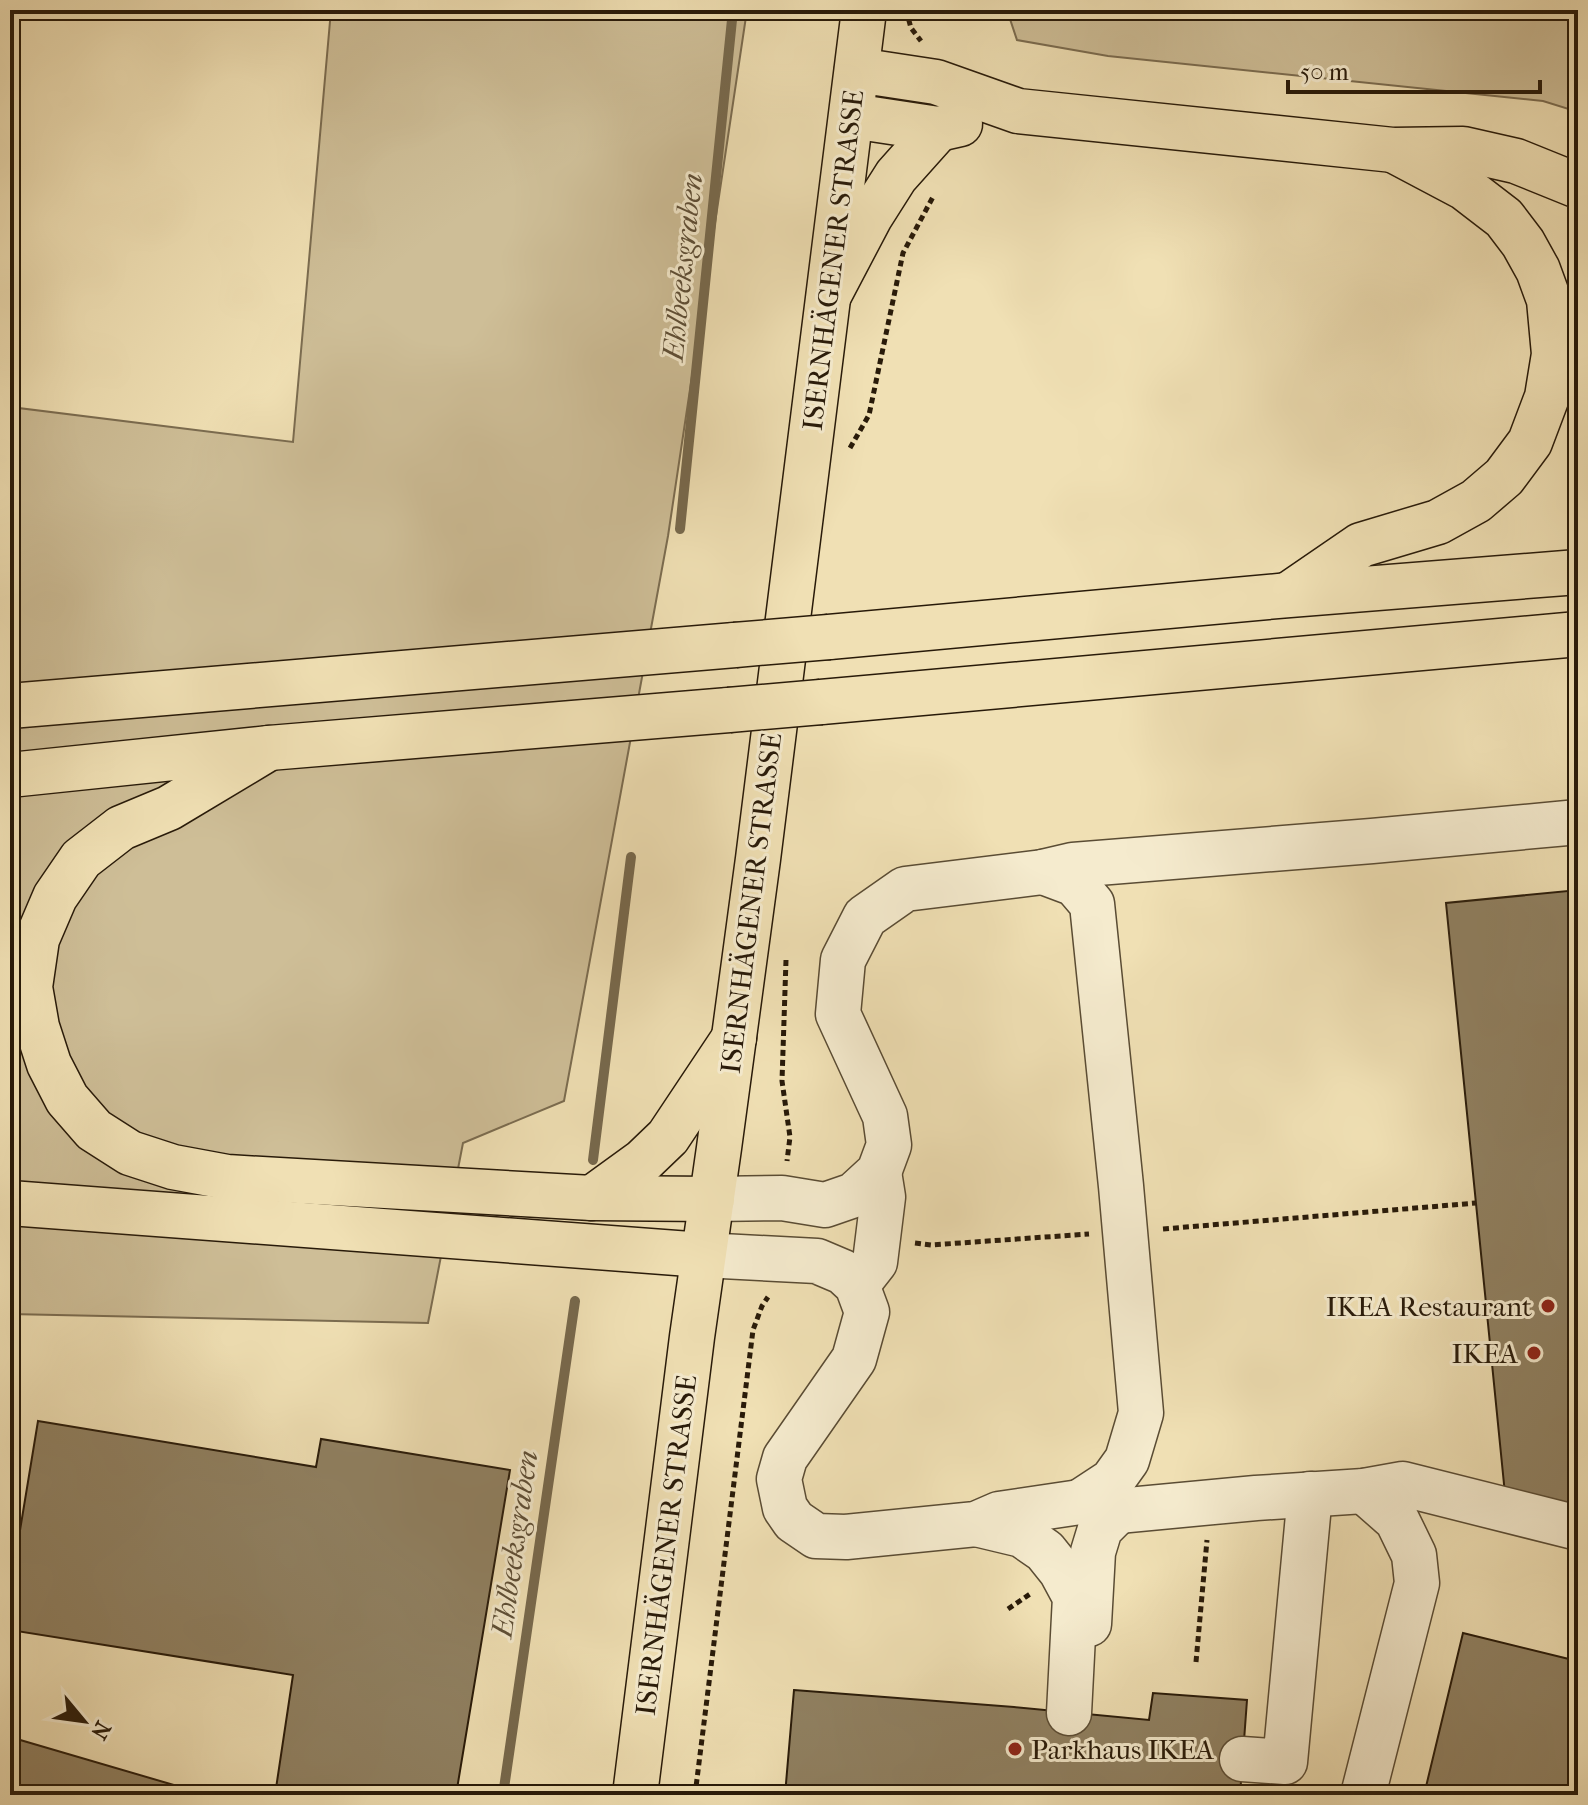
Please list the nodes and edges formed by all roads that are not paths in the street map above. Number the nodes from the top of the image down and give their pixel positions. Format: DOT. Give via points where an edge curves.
graph roads {
  1 [pos="864,10"];
  2 [pos="857,70"];
  3 [pos="1018,111"];
  4 [pos="852,116"];
  5 [pos="938,129"];
  6 [pos="1393,150"];
  7 [pos="1578,186"];
  8 [pos="829,295"];
  9 [pos="1578,572"];
  10 [pos="1289,595"];
  11 [pos="1578,634"];
  12 [pos="10,706"];
  13 [pos="269,748"];
  14 [pos="10,775"];
  15 [pos="1578,822"];
  16 [pos="1043,872"];
  17 [pos="734,1038"];
  18 [pos="879,1172"];
  19 [pos="592,1198"];
  20 [pos="712,1199"];
  21 [pos="10,1203"];
  22 [pos="703,1255"];
  23 [pos="857,1285"];
  24 [pos="1364,1491"];
  25 [pos="1310,1494"];
  26 [pos="1099,1507"];
  27 [pos="976,1524"];
  28 [pos="1578,1528"];
  29 [pos="1242,1759"];
  30 [pos="635,1795"];
  31 [pos="1363,1795"];
  1 -- 2 [label="main road, ISERNHÄGENER STRASSE"];
  2 -- 3 [label="main road" via="936,82"];
  2 -- 4 [label="main road, ISERNHÄGENER STRASSE"];
  3 -- 5 [label="main road"];
  3 -- 6 [label="main road"];
  4 -- 5 [label="main road"];
  4 -- 8 [label="main road, ISERNHÄGENER STRASSE"];
  5 -- 8 [label="main road" via="896,176"];
  6 -- 7 [label="main road" via="1463,149 1516,161"];
  6 -- 10 [label="main road" via="1465,188 1504,218 1523,243 1549,300 1554,354 1547,397 1530,442 1504,477 1476,501 1438,522 1361,545"];
  8 -- 17 [label="main road, ISERNHÄGENER STRASSE"];
  9 -- 10 [label="main road"];
  10 -- 12 [label="main road, bridge"];
  11 -- 13 [label="main road, bridge"];
  13 -- 14 [label="main road"];
  13 -- 19 [label="main road" via="169,808 121,828 81,859 55,897 37,939 30,987 49,1064 67,1099 94,1130 130,1153 173,1167 227,1177"];
  15 -- 16 [label="street" via="1073,865"];
  16 -- 18 [label="street" via="905,889 865,917 843,960 838,1014 885,1116 889,1145"];
  16 -- 26 [label="street" via="1075,884 1092,904 1121,1186 1141,1413 1127,1460"];
  17 -- 19 [label="main road" via="668,1137"];
  17 -- 20 [label="main road, ISERNHÄGENER STRASSE"];
  18 -- 20 [label="street" via="854,1195 825,1205 782,1198"];
  18 -- 23 [label="street" via="883,1197 875,1262"];
  19 -- 20 [label="main road"];
  20 -- 22 [label="main road, ISERNHÄGENER STRASSE"];
  21 -- 22 [label="main road"];
  22 -- 23 [label="street" via="817,1261"];
  22 -- 30 [label="main road, ISERNHÄGENER STRASSE"];
  23 -- 27 [label="street" via="867,1312 854,1359 785,1458 779,1479 785,1508 816,1536"];
  24 -- 25 [label="street"];
  24 -- 28 [label="street" via="1403,1484"];
  24 -- 31 [label="street" via="1397,1520 1415,1569"];
  25 -- 26 [label="street"];
  25 -- 29 [label="street" via="1285,1762"];
  26 -- 27 [label="street" via="999,1514"];
  26 -- 27 [label="street" via="1077,1714 1075,1597 1045,1551 1022,1535"];
}
